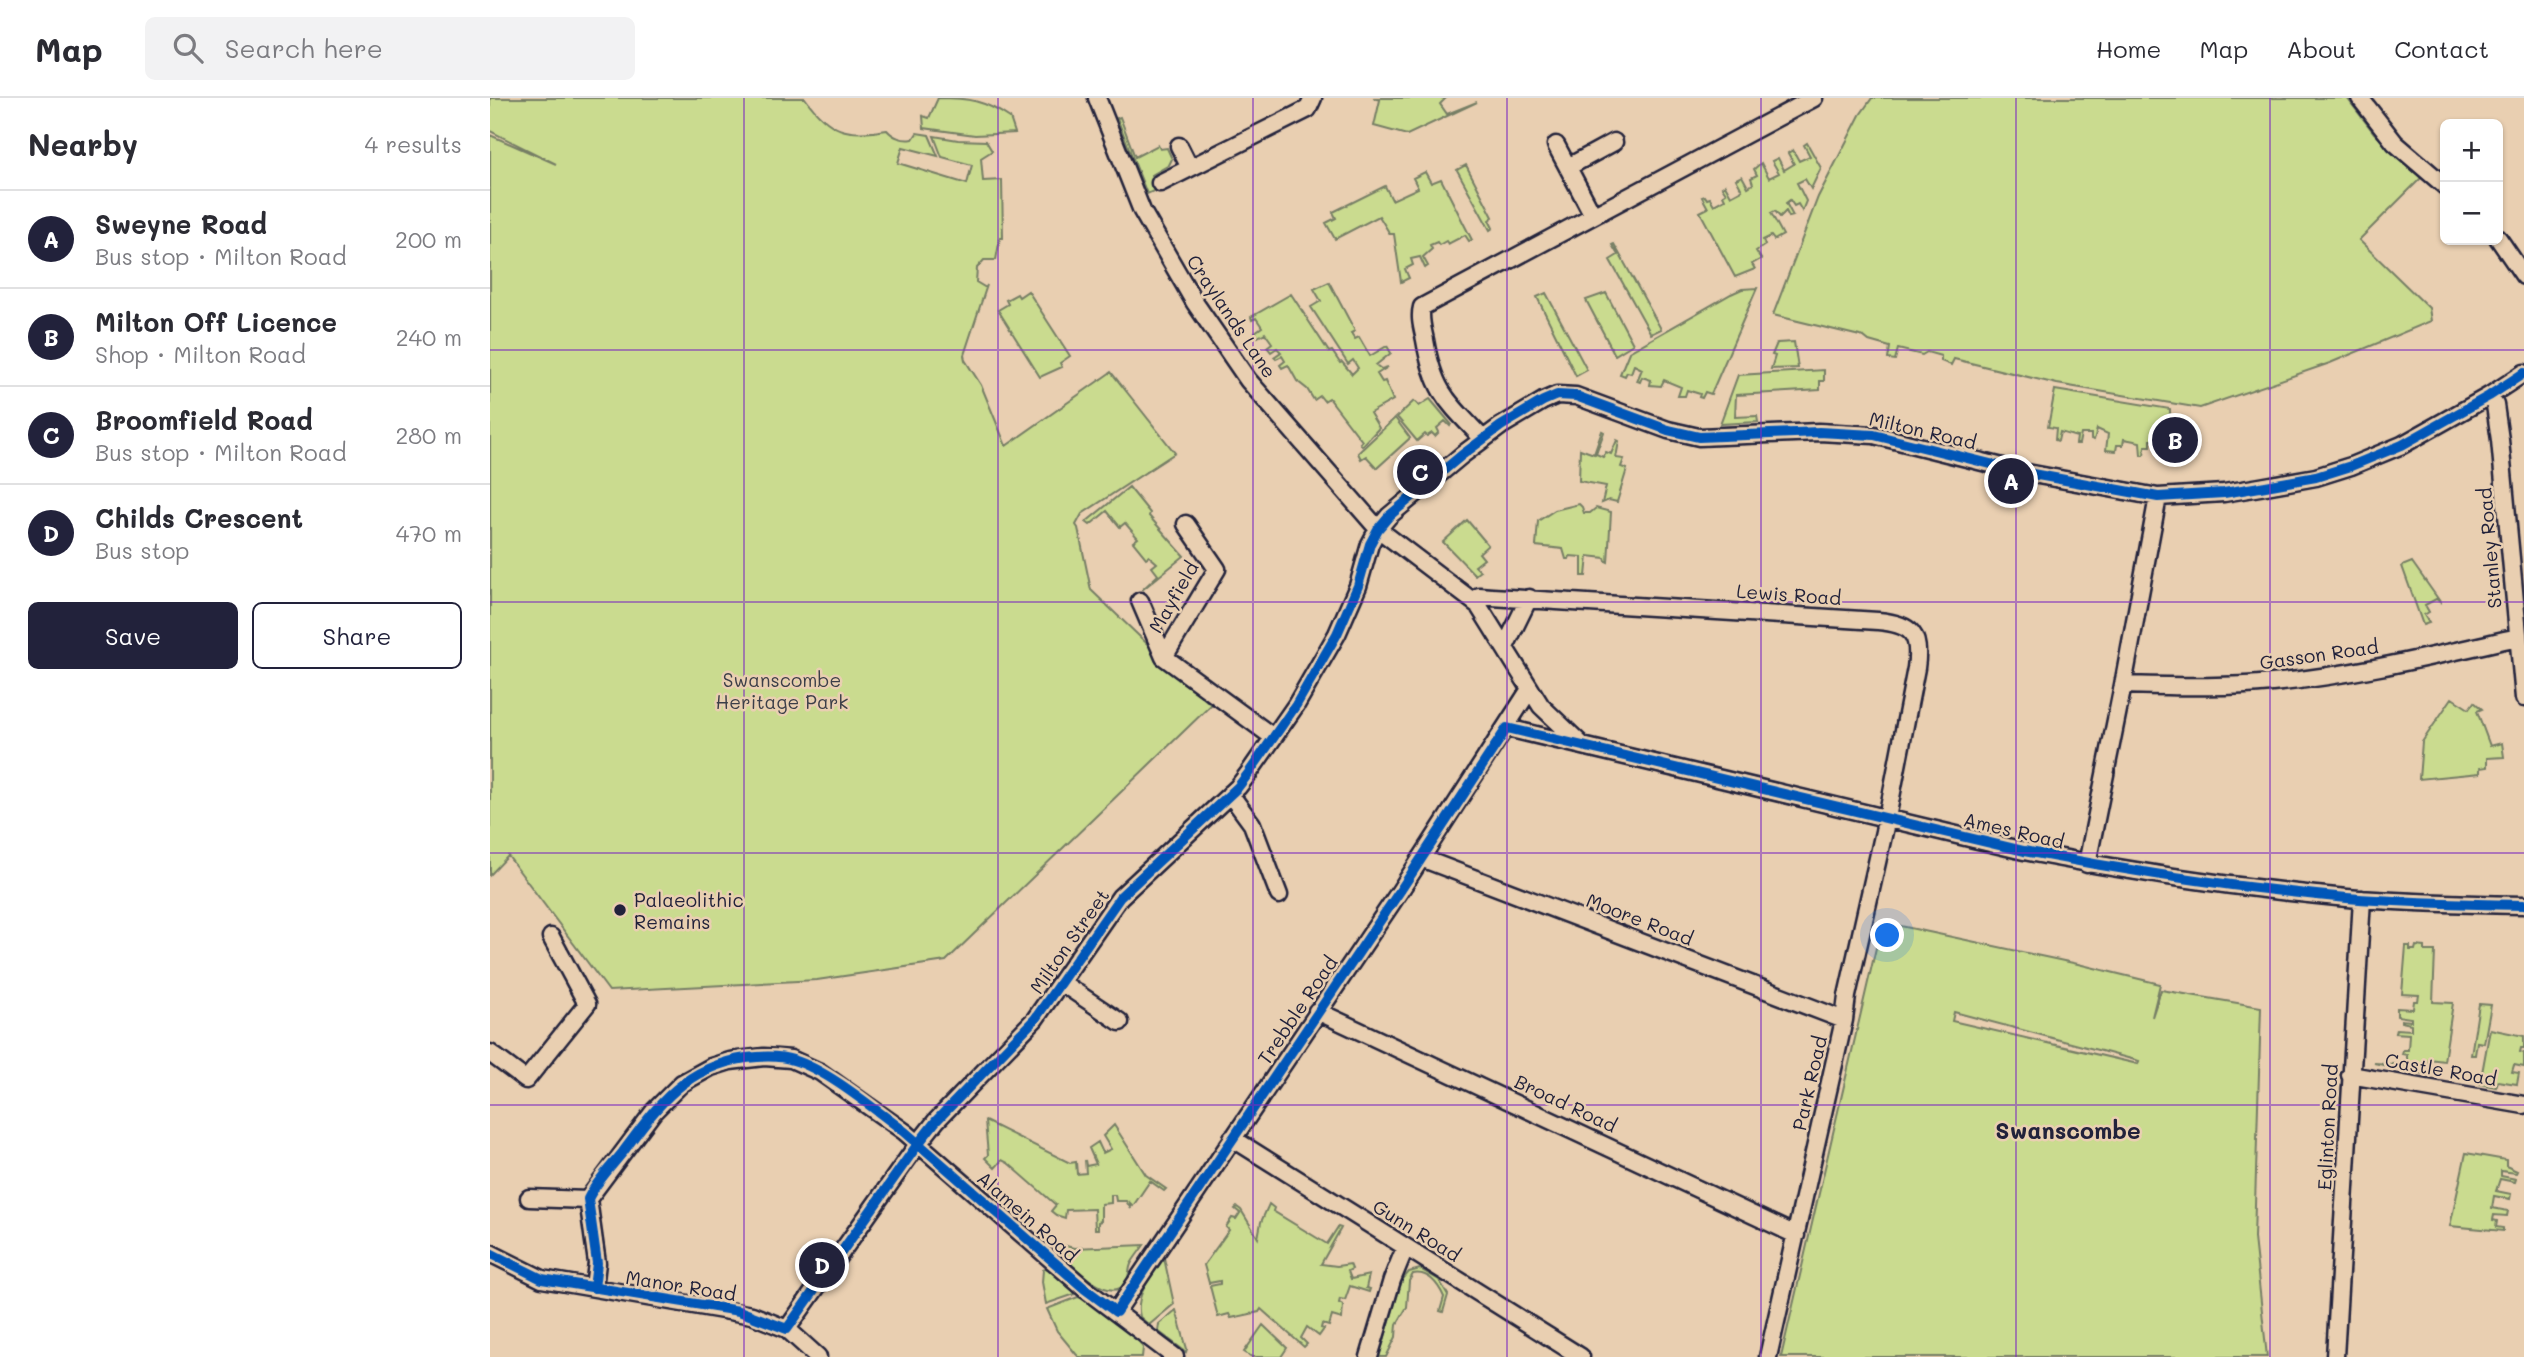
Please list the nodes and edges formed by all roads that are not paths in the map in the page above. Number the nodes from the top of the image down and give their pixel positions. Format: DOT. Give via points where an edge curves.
graph roads {
  1 [pos="1097,98"];
  2 [pos="1313,98"];
  3 [pos="1814,98"];
  4 [pos="2360,98"];
  5 [pos="1614,142"];
  6 [pos="1556,145"];
  7 [pos="1179,146"];
  8 [pos="1568,167"];
  9 [pos="1190,168"];
  10 [pos="2440,182"];
  11 [pos="1160,183"];
  12 [pos="1593,215"];
  13 [pos="2503,245"];
  14 [pos="2524,276"];
  15 [pos="2524,373"];
  16 [pos="2489,396"];
  17 [pos="1483,439"];
  18 [pos="2158,497"];
  19 [pos="1186,524"];
  20 [pos="1378,529"];
  21 [pos="1529,598"];
  22 [pos="1140,601"];
  23 [pos="1473,601"];
  24 [pos="2518,637"];
  25 [pos="1505,647"];
  26 [pos="1164,657"];
  27 [pos="2123,685"];
  28 [pos="1530,689"];
  29 [pos="2524,698"];
  30 [pos="1507,728"];
  31 [pos="1273,737"];
  32 [pos="1582,745"];
  33 [pos="1230,794"];
  34 [pos="1887,818"];
  35 [pos="1421,858"];
  36 [pos="2087,863"];
  37 [pos="1279,895"];
  38 [pos="2362,899"];
  39 [pos="2524,905"];
  40 [pos="551,937"];
  41 [pos="1062,983"];
  42 [pos="1317,1011"];
  43 [pos="1844,1020"];
  44 [pos="1120,1022"];
  45 [pos="490,1053"];
  46 [pos="2350,1075"];
  47 [pos="2524,1105"];
  48 [pos="1232,1138"];
  49 [pos="918,1144"];
  50 [pos="529,1198"];
  51 [pos="588,1200"];
  52 [pos="1796,1235"];
  53 [pos="1405,1248"];
  54 [pos="490,1253"];
  55 [pos="594,1288"];
  56 [pos="1116,1312"];
  57 [pos="787,1329"];
  58 [pos="818,1357"];
  59 [pos="1175,1357"];
  60 [pos="1369,1357"];
  61 [pos="1581,1357"];
  62 [pos="1768,1357"];
  63 [pos="2335,1357"];
  1 -- 20 [label="street, Craylands Lane" via="1136,200 1195,303 1255,390"];
  2 -- 9 [label="street" via="1307,108"];
  3 -- 12 [label="street"];
  4 -- 10 [label="street" via="2406,153"];
  5 -- 8 [label="street"];
  6 -- 8 [label="street"];
  7 -- 9 [label="street"];
  8 -- 12 [label="street"];
  9 -- 11 [label="street"];
  12 -- 17 [label="street" via="1421,309 1435,382"];
  13 -- 14 [label="street"];
  15 -- 16 [label="street, Milton Road"];
  16 -- 18 [label="street, Milton Road" via="2402,444 2331,473 2224,493"];
  16 -- 24 [label="street, Stanley Road" via="2496,409 2500,440"];
  17 -- 18 [label="street, Milton Road" via="1543,401 1567,395 1692,437 1859,433 2027,473"];
  17 -- 20 [label="street, Milton Road"];
  18 -- 27 [label="street"];
  19 -- 26 [label="street, Mayfield" via="1217,569"];
  20 -- 23 [label="street, Ames Road"];
  20 -- 31 [label="street, Milton Street" via="1342,623"];
  21 -- 23 [label="street, Lewis Road" via="1479,596"];
  21 -- 25 [label="street"];
  21 -- 34 [label="street, Lewis Road" via="1906,626 1915,637 1918,657"];
  22 -- 26 [label="street"];
  23 -- 25 [label="street, Ames Road"];
  24 -- 27 [label="street, Gasson Road" via="2369,669 2273,683"];
  24 -- 29 [label="street, Stanley Road"];
  25 -- 28 [label="street, Ames Road"];
  26 -- 31 [label="street"];
  27 -- 36 [label="street"];
  28 -- 30 [label="street, Trebble Road"];
  28 -- 32 [label="street, Ames Road" via="1545,712"];
  30 -- 32 [label="street, Ames Road"];
  30 -- 35 [label="street, Trebble Road"];
  31 -- 33 [label="street, Milton Street"];
  32 -- 34 [label="street, Ames Road"];
  33 -- 37 [label="street" via="1252,824"];
  33 -- 41 [label="street, Milton Street" via="1120,897"];
  34 -- 36 [label="street, Ames Road"];
  34 -- 43 [label="street, Park Road"];
  35 -- 42 [label="street, Trebble Road"];
  35 -- 43 [label="street, Moore Road"];
  36 -- 38 [label="street, Ames Road"];
  38 -- 39 [label="street, Ames Road"];
  38 -- 46 [label="street, Eglinton Road"];
  40 -- 45 [label="street" via="587,1004 526,1080"];
  41 -- 44 [label="street"];
  41 -- 49 [label="street, Milton Street" via="1023,1032"];
  42 -- 48 [label="street, Trebble Road"];
  42 -- 52 [label="street, Broad Road"];
  43 -- 52 [label="street, Park Road"];
  46 -- 47 [label="street, Castle Road"];
  46 -- 63 [label="street, Eglinton Road"];
  48 -- 53 [label="street, Gunn Road"];
  48 -- 56 [label="street, Trebble Road"];
  49 -- 51 [label="street, Alamein Road" via="805,1064 778,1057 738,1059 703,1070 674,1090"];
  49 -- 56 [label="street, Alamein Road"];
  49 -- 57 [label="street, Milton Street"];
  50 -- 51 [label="street"];
  51 -- 55 [label="street" via="597,1264"];
  52 -- 62 [label="street, Park Road"];
  53 -- 60 [label="street"];
  53 -- 61 [label="street, Gunn Road"];
  54 -- 55 [label="street, Manor Road" via="542,1279"];
  55 -- 57 [label="street, Manor Road" via="738,1311"];
  56 -- 59 [label="street, Alamein Road"];
  57 -- 58 [label="street, Manor Road"];
}
